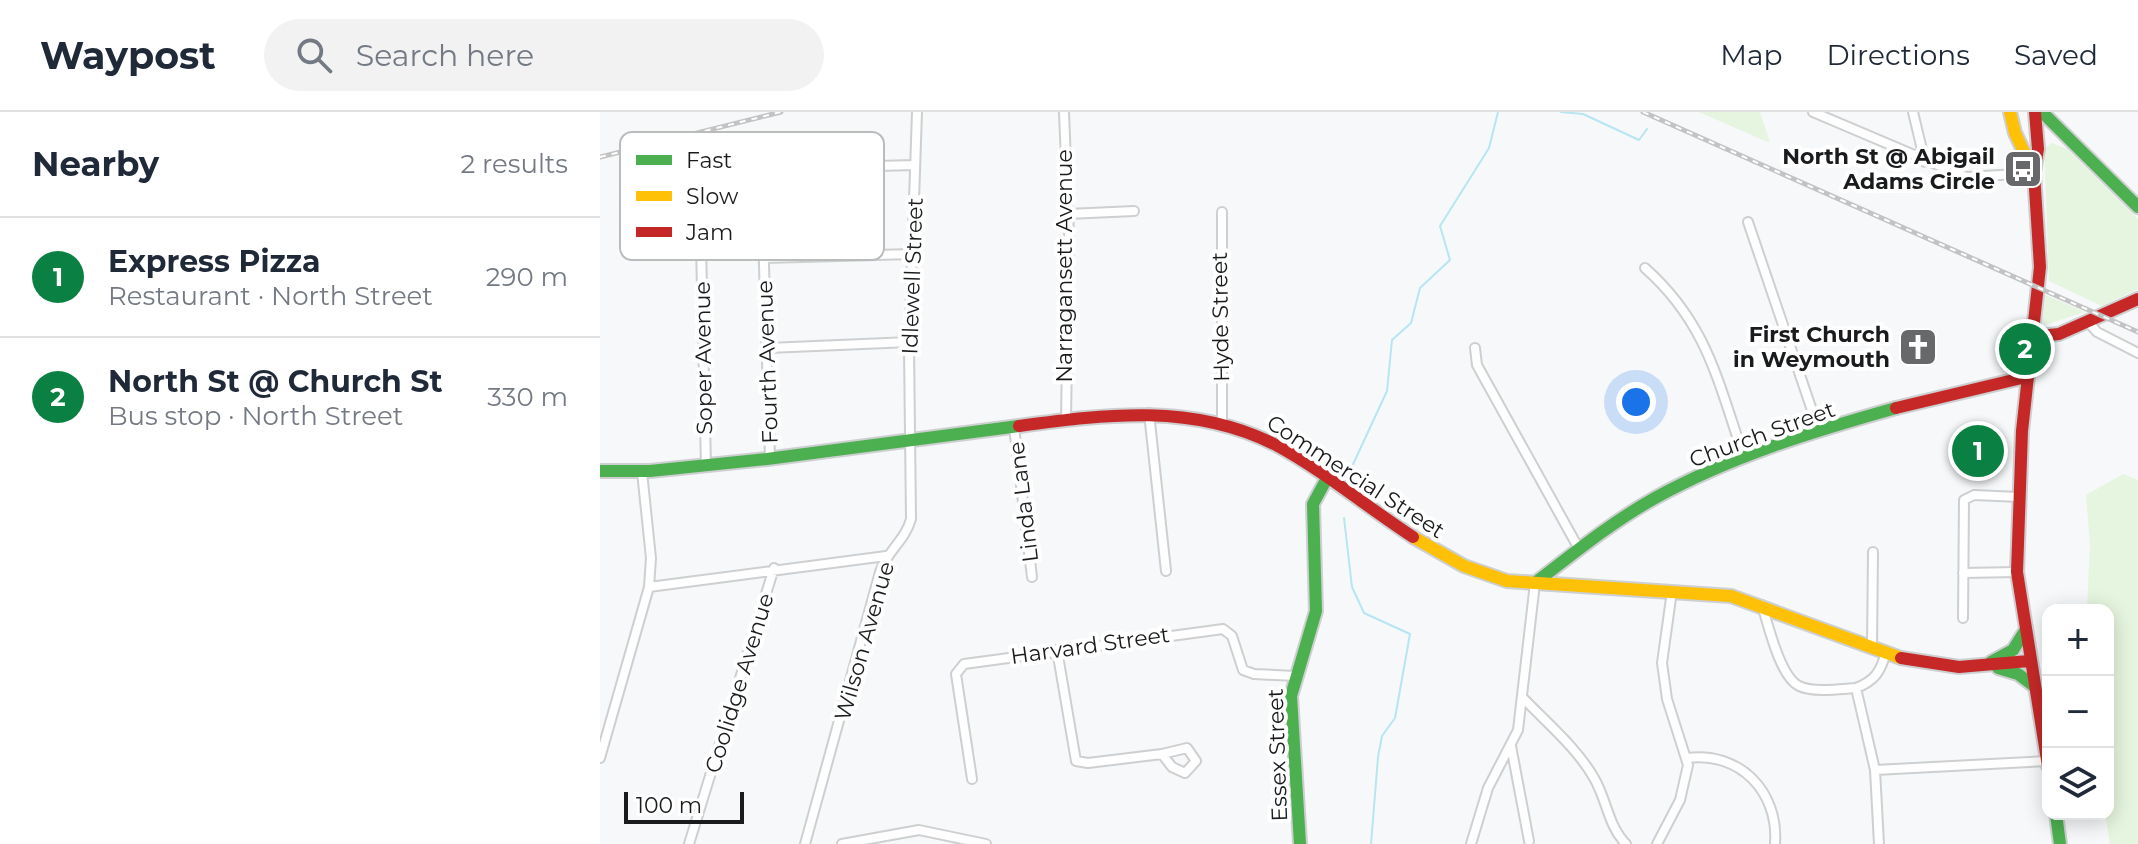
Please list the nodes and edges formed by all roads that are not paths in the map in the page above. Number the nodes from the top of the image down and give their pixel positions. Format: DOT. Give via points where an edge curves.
graph roads {
  1 [pos="917,112"];
  2 [pos="1064,112"];
  3 [pos="1813,112"];
  4 [pos="1913,112"];
  5 [pos="2035,112"];
  6 [pos="2042,112"];
  7 [pos="2010,113"];
  8 [pos="2037,131"];
  9 [pos="2062,135"];
  10 [pos="1925,162"];
  11 [pos="915,165"];
  12 [pos="884,166"];
  13 [pos="2034,173"];
  14 [pos="2136,201"];
  15 [pos="1134,211"];
  16 [pos="1222,212"];
  17 [pos="1068,214"];
  18 [pos="1748,222"];
  19 [pos="913,254"];
  20 [pos="884,255"];
  21 [pos="701,260"];
  22 [pos="764,260"];
  23 [pos="1645,268"];
  24 [pos="2138,299"];
  25 [pos="2088,322"];
  26 [pos="2031,337"];
  27 [pos="910,342"];
  28 [pos="768,348"];
  29 [pos="1475,348"];
  30 [pos="2138,353"];
  31 [pos="2026,377"];
  32 [pos="1149,413"];
  33 [pos="1066,419"];
  34 [pos="1222,422"];
  35 [pos="1014,427"];
  36 [pos="1819,431"];
  37 [pos="910,441"];
  38 [pos="1744,457"];
  39 [pos="770,459"];
  40 [pos="706,466"];
  41 [pos="600,471"];
  42 [pos="642,472"];
  43 [pos="1326,480"];
  44 [pos="2019,497"];
  45 [pos="1579,549"];
  46 [pos="1873,552"];
  47 [pos="886,556"];
  48 [pos="774,568"];
  49 [pos="1166,571"];
  50 [pos="2017,572"];
  51 [pos="1963,573"];
  52 [pos="1032,577"];
  53 [pos="1535,583"];
  54 [pos="649,587"];
  55 [pos="1672,591"];
  56 [pos="1762,604"];
  57 [pos="1963,618"];
  58 [pos="2025,631"];
  59 [pos="1872,647"];
  60 [pos="1057,650"];
  61 [pos="1886,652"];
  62 [pos="2030,663"];
  63 [pos="1989,665"];
  64 [pos="1295,676"];
  65 [pos="2034,686"];
  66 [pos="1856,688"];
  67 [pos="1524,699"];
  68 [pos="1511,746"];
  69 [pos="2045,748"];
  70 [pos="1162,754"];
  71 [pos="600,758"];
  72 [pos="1687,758"];
  73 [pos="2042,764"];
  74 [pos="1875,770"];
  75 [pos="972,779"];
  76 [pos="2057,820"];
  77 [pos="1529,841"];
  78 [pos="689,844"];
  79 [pos="805,844"];
  80 [pos="842,844"];
  81 [pos="986,844"];
  82 [pos="1300,844"];
  83 [pos="1471,844"];
  84 [pos="1626,844"];
  85 [pos="1657,844"];
  86 [pos="1775,844"];
  87 [pos="1879,844"];
  88 [pos="2060,844"];
  1 -- 11 [label="street, Idlewell Street"];
  2 -- 17 [label="street, Narragansett Avenue"];
  3 -- 10 [label="street"];
  4 -- 10 [label="street"];
  5 -- 8 [label="main road"];
  6 -- 9 [label="main road"];
  7 -- 8 [label="main road" via="2018,126"];
  7 -- 13 [label="main road"];
  8 -- 9 [label="main road"];
  8 -- 13 [label="main road"];
  9 -- 14 [label="main road"];
  10 -- 13 [label="street" via="1966,177"];
  11 -- 12 [label="street, Fourth Avenue"];
  11 -- 19 [label="street, Idlewell Street"];
  13 -- 26 [label="main road" via="2040,267"];
  15 -- 17 [label="street"];
  16 -- 34 [label="street, Hyde Street"];
  17 -- 33 [label="street, Narragansett Avenue"];
  18 -- 36 [label="street"];
  19 -- 20 [label="street"];
  19 -- 27 [label="street, Idlewell Street"];
  21 -- 40 [label="street, Soper Avenue"];
  22 -- 28 [label="street, Fourth Avenue"];
  23 -- 38 [label="street" via="1682,308 1708,348"];
  24 -- 25 [label="main road"];
  25 -- 26 [label="main road"];
  25 -- 30 [label="street"];
  26 -- 31 [label="main road"];
  27 -- 28 [label="street"];
  27 -- 37 [label="street, Idlewell Street"];
  28 -- 39 [label="street, Fourth Avenue"];
  29 -- 45 [label="street" via="1477,365"];
  31 -- 36 [label="main road, Church Street"];
  31 -- 44 [label="main road"];
  32 -- 33 [label="main road, Commercial Street"];
  32 -- 34 [label="main road, Commercial Street"];
  32 -- 49 [label="street"];
  33 -- 35 [label="main road, Commercial Street"];
  34 -- 43 [label="main road, Commercial Street" via="1262,436"];
  35 -- 37 [label="main road, Commercial Street"];
  35 -- 52 [label="street, Linda Lane"];
  36 -- 38 [label="main road, Church Street"];
  37 -- 39 [label="main road, Commercial Street"];
  37 -- 47 [label="street, Wilson Avenue" via="911,519 906,535"];
  38 -- 45 [label="main road, Church Street" via="1656,498"];
  39 -- 40 [label="main road, Commercial Street"];
  40 -- 42 [label="main road, Commercial Street"];
  41 -- 42 [label="main road, Commercial Street"];
  42 -- 54 [label="street"];
  43 -- 53 [label="main road, Commercial Street" via="1389,525 1467,569"];
  43 -- 64 [label="main road, Essex Street" via="1313,504 1316,611"];
  44 -- 50 [label="main road"];
  44 -- 51 [label="street" via="1974,495 1964,500"];
  45 -- 53 [label="main road, Church Street"];
  46 -- 59 [label="street"];
  47 -- 48 [label="street"];
  47 -- 79 [label="street, Wilson Avenue"];
  48 -- 54 [label="street"];
  48 -- 78 [label="street, Coolidge Avenue"];
  50 -- 51 [label="street"];
  50 -- 58 [label="main road"];
  51 -- 57 [label="street"];
  53 -- 55 [label="main road, Commercial Street"];
  53 -- 67 [label="street"];
  54 -- 71 [label="street"];
  55 -- 56 [label="main road, Commercial Street"];
  55 -- 72 [label="street" via="1662,663 1667,699"];
  56 -- 59 [label="main road, Commercial Street"];
  56 -- 66 [label="street" via="1794,684"];
  58 -- 62 [label="main road"];
  58 -- 63 [label="main road" via="2013,650"];
  59 -- 61 [label="main road, Commercial Street"];
  60 -- 64 [label="street, Harvard Street" via="1223,629 1232,636 1243,670"];
  60 -- 70 [label="street" via="1076,761"];
  60 -- 75 [label="street, Harvard Street" via="958,667"];
  61 -- 63 [label="main road, Commercial Street" via="1954,668"];
  61 -- 66 [label="street" via="1875,677"];
  62 -- 63 [label="main road, Commercial Street"];
  62 -- 65 [label="main road"];
  63 -- 65 [label="main road" via="2018,674"];
  64 -- 82 [label="main road, Essex Street" via="1291,706"];
  65 -- 69 [label="main road"];
  66 -- 74 [label="street"];
  67 -- 68 [label="street"];
  67 -- 84 [label="street" via="1579,755 1602,794 1613,829"];
  68 -- 77 [label="street"];
  68 -- 83 [label="street" via="1488,788"];
  72 -- 85 [label="street" via="1680,800"];
  72 -- 86 [label="street" via="1720,759 1752,777 1769,803"];
  73 -- 74 [label="street"];
  74 -- 87 [label="street"];
  76 -- 88 [label="main road"];
  80 -- 81 [label="street" via="919,830"];
}
